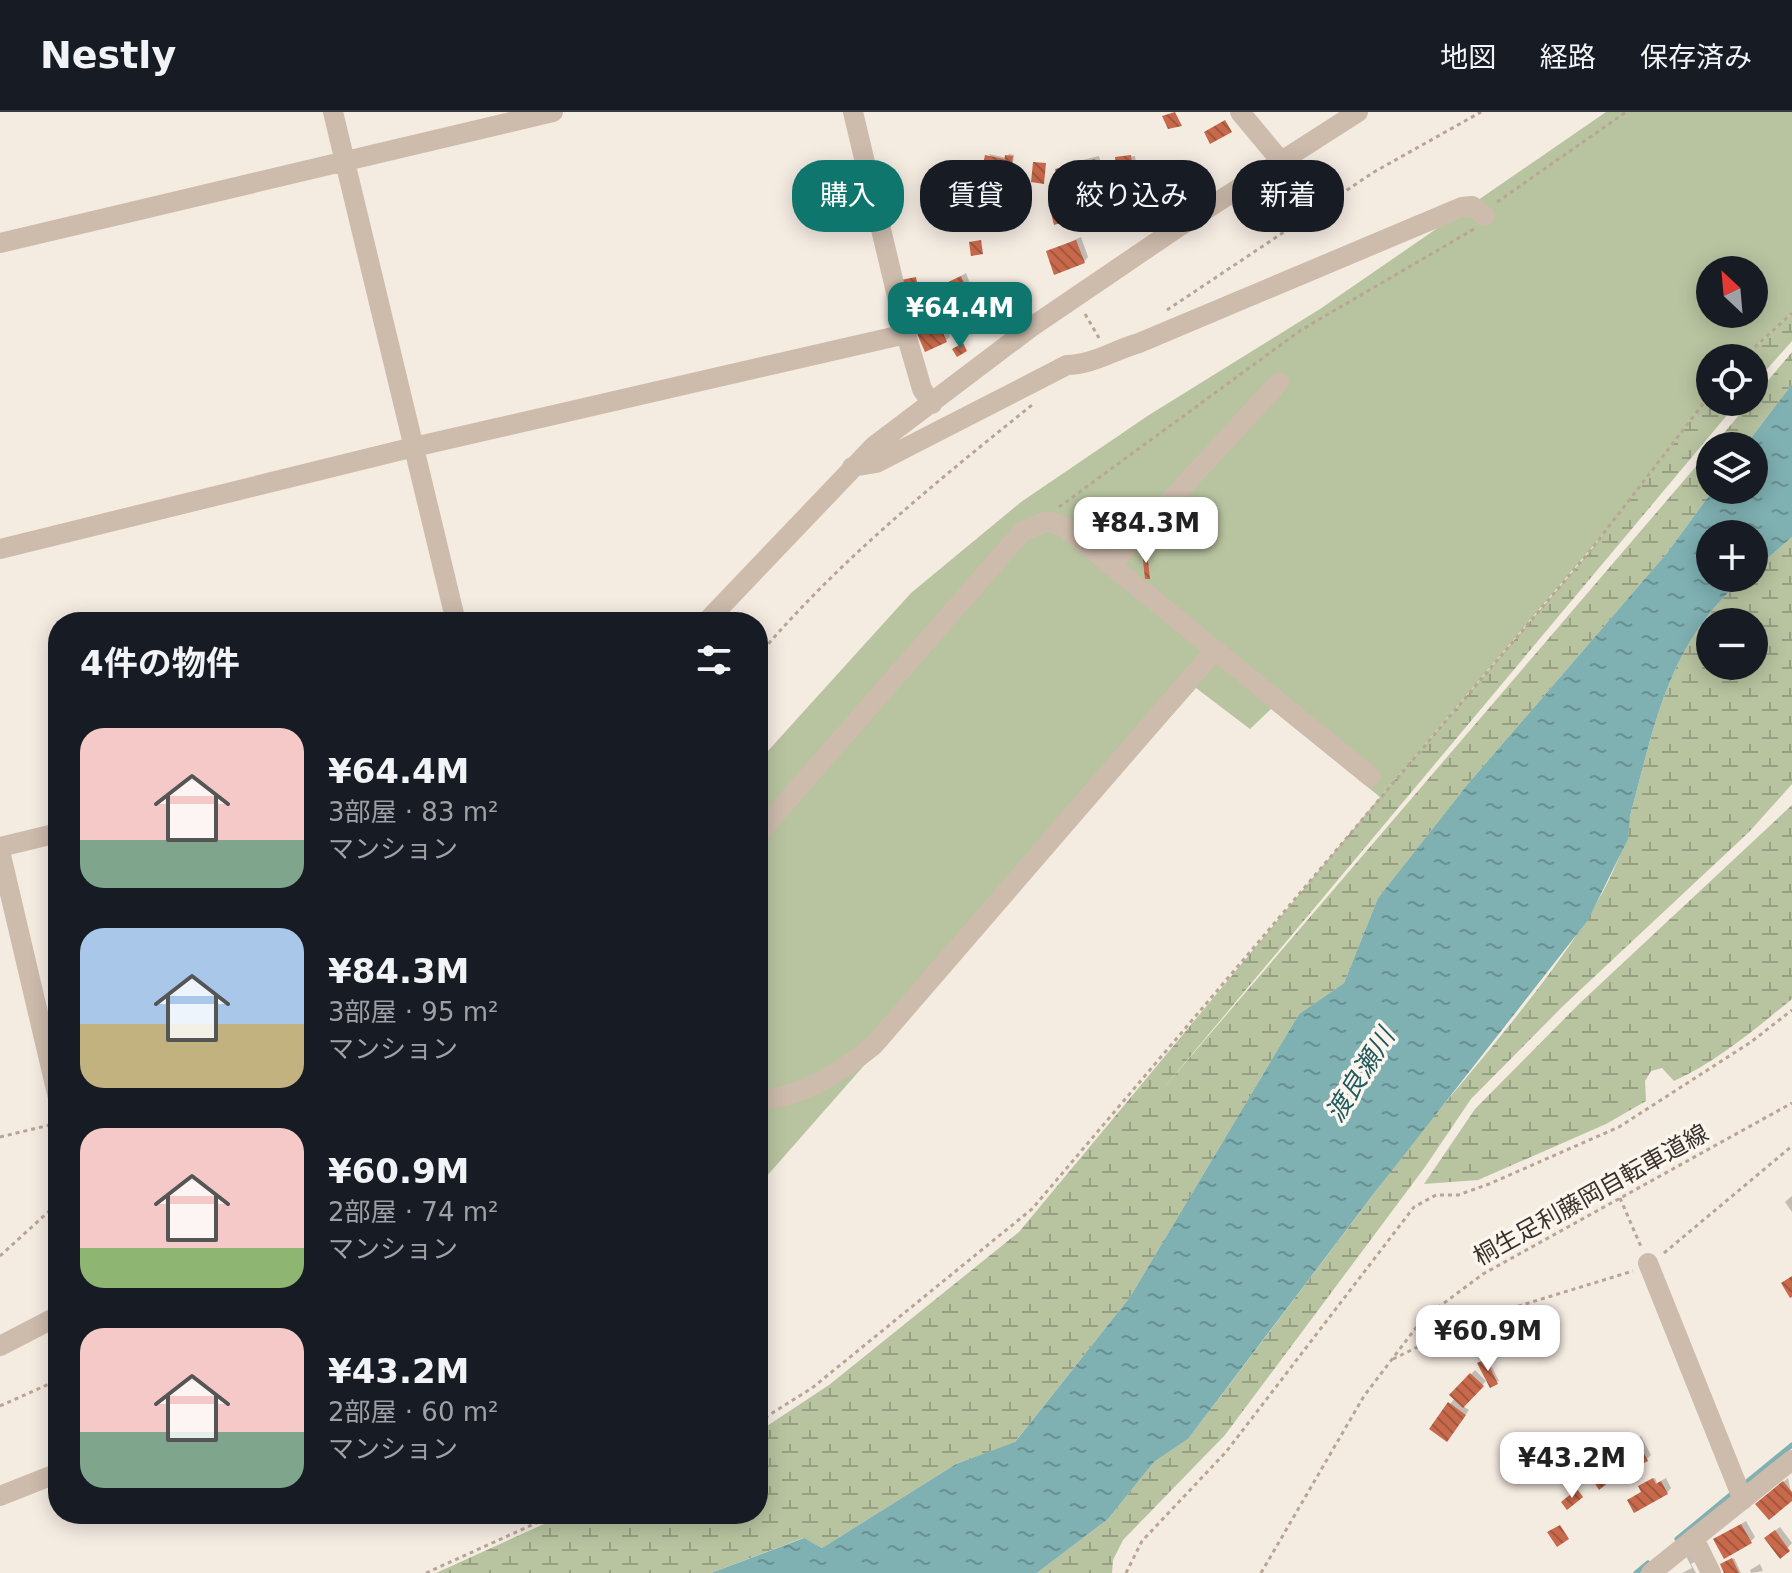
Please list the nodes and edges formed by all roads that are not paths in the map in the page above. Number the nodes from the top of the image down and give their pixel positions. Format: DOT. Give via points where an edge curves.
graph roads {
  1 [pos="333,112"];
  2 [pos="553,112"];
  3 [pos="853,112"];
  4 [pos="1240,112"];
  5 [pos="1358,112"];
  6 [pos="1280,160"];
  7 [pos="346,163"];
  8 [pos="1232,192"];
  9 [pos="1485,216"];
  10 [pos="0,243"];
  11 [pos="906,334"];
  12 [pos="1279,382"];
  13 [pos="932,404"];
  14 [pos="414,447"];
  15 [pos="852,467"];
  16 [pos="0,549"];
  17 [pos="1111,565"];
  18 [pos="454,612"];
  19 [pos="715,612"];
  20 [pos="1215,650"];
  21 [pos="1371,777"];
  22 [pos="768,823"];
  23 [pos="48,836"];
  24 [pos="0,849"];
  25 [pos="48,1055"];
  26 [pos="768,1099"];
  27 [pos="1648,1263"];
  28 [pos="48,1321"];
  29 [pos="0,1346"];
  30 [pos="1792,1460"];
  31 [pos="48,1477"];
  32 [pos="0,1496"];
  33 [pos="1743,1500"];
  34 [pos="1694,1538"];
  35 [pos="1651,1573"];
  36 [pos="1711,1573"];
  1 -- 7 [label="street"];
  2 -- 7 [label="street"];
  3 -- 11 [label="street"];
  4 -- 6 [label="street"];
  5 -- 6 [label="street"];
  7 -- 10 [label="street"];
  7 -- 14 [label="street"];
  8 -- 13 [label="street" via="1075,298"];
  9 -- 15 [label="street" via="1472,206 1462,207 1139,343 1107,351 1087,365 1067,365 876,463"];
  11 -- 13 [label="street" via="922,389"];
  11 -- 14 [label="street"];
  12 -- 17 [label="street"];
  13 -- 15 [label="street"];
  14 -- 16 [label="street"];
  14 -- 18 [label="street"];
  15 -- 19 [label="street"];
  17 -- 20 [label="street"];
  17 -- 22 [label="street" via="1064,527 1047,521 1022,532"];
  20 -- 21 [label="street"];
  20 -- 26 [label="street" via="874,1045 830,1078"];
  23 -- 24 [label="street"];
  24 -- 25 [label="street"];
  27 -- 33 [label="street"];
  28 -- 29 [label="street"];
  30 -- 33 [label="street"];
  31 -- 32 [label="street"];
  33 -- 34 [label="street"];
  34 -- 35 [label="street"];
  34 -- 36 [label="street"];
}
